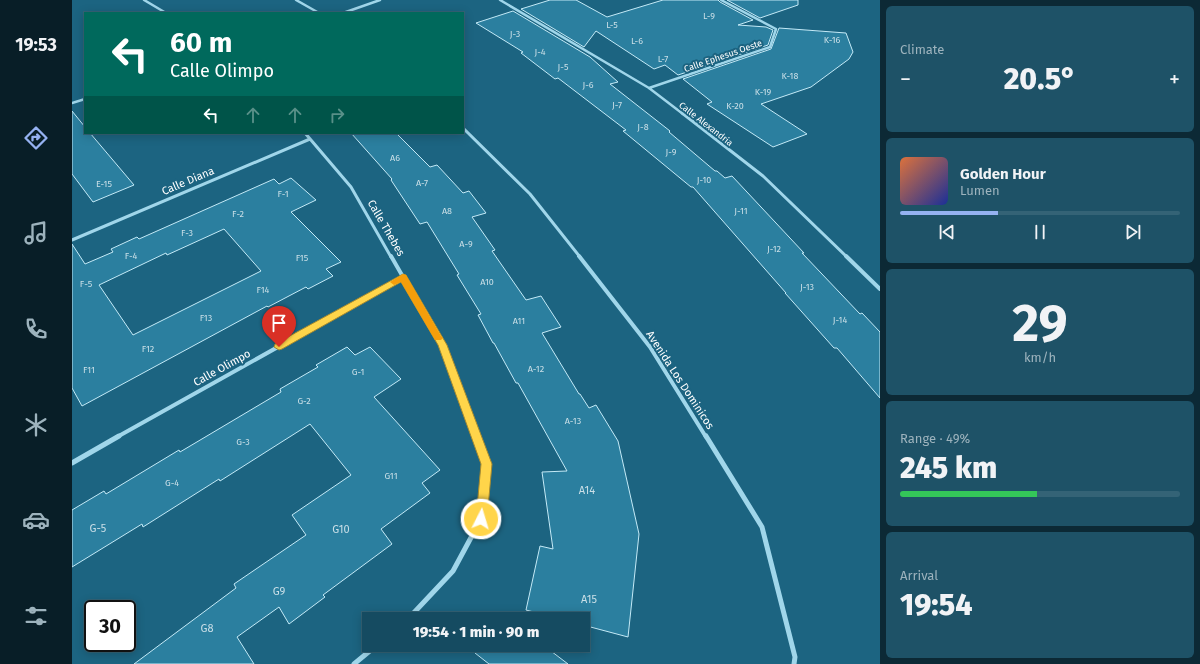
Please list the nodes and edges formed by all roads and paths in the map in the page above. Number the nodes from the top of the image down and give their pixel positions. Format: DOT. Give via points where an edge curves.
graph roads {
  1 [pos="144,0"];
  2 [pos="296,0"];
  3 [pos="380,0"];
  4 [pos="500,0"];
  5 [pos="721,0"];
  6 [pos="164,12"];
  7 [pos="317,12"];
  8 [pos="346,12"];
  9 [pos="649,88"];
  10 [pos="84,99"];
  11 [pos="72,103"];
  12 [pos="464,129"];
  13 [pos="306,134"];
  14 [pos="310,139"];
  15 [pos="72,240"];
  16 [pos="403,277"];
  17 [pos="880,289"];
  18 [pos="72,463"];
  19 [pos="415,612"];
  20 [pos="369,652"];
  21 [pos="354,664"];
  22 [pos="794,664"];
  1 -- 6 [label="street"];
  2 -- 7 [label="street"];
  3 -- 8 [label="street"];
  4 -- 9 [label="street, Calle Alexandria"];
  5 -- 9 [label="street, Calle Ephesus Oeste" via="776,29 770,48"];
  9 -- 17 [label="street, Calle Alexandria" via="763,176"];
  10 -- 11 [label="street"];
  12 -- 22 [label="street, Avenida Los Dominicos" via="530,194 650,347 762,527 796,656"];
  13 -- 14 [label="street, Calle Thebes"];
  14 -- 15 [label="street, Calle Diana"];
  14 -- 16 [label="street, Calle Thebes" via="351,187"];
  16 -- 18 [label="street, Calle Olimpo"];
  16 -- 19 [label="street, Calle Thebes" via="442,345 486,464 481,519 453,571"];
  20 -- 21 [label="street"];
}
